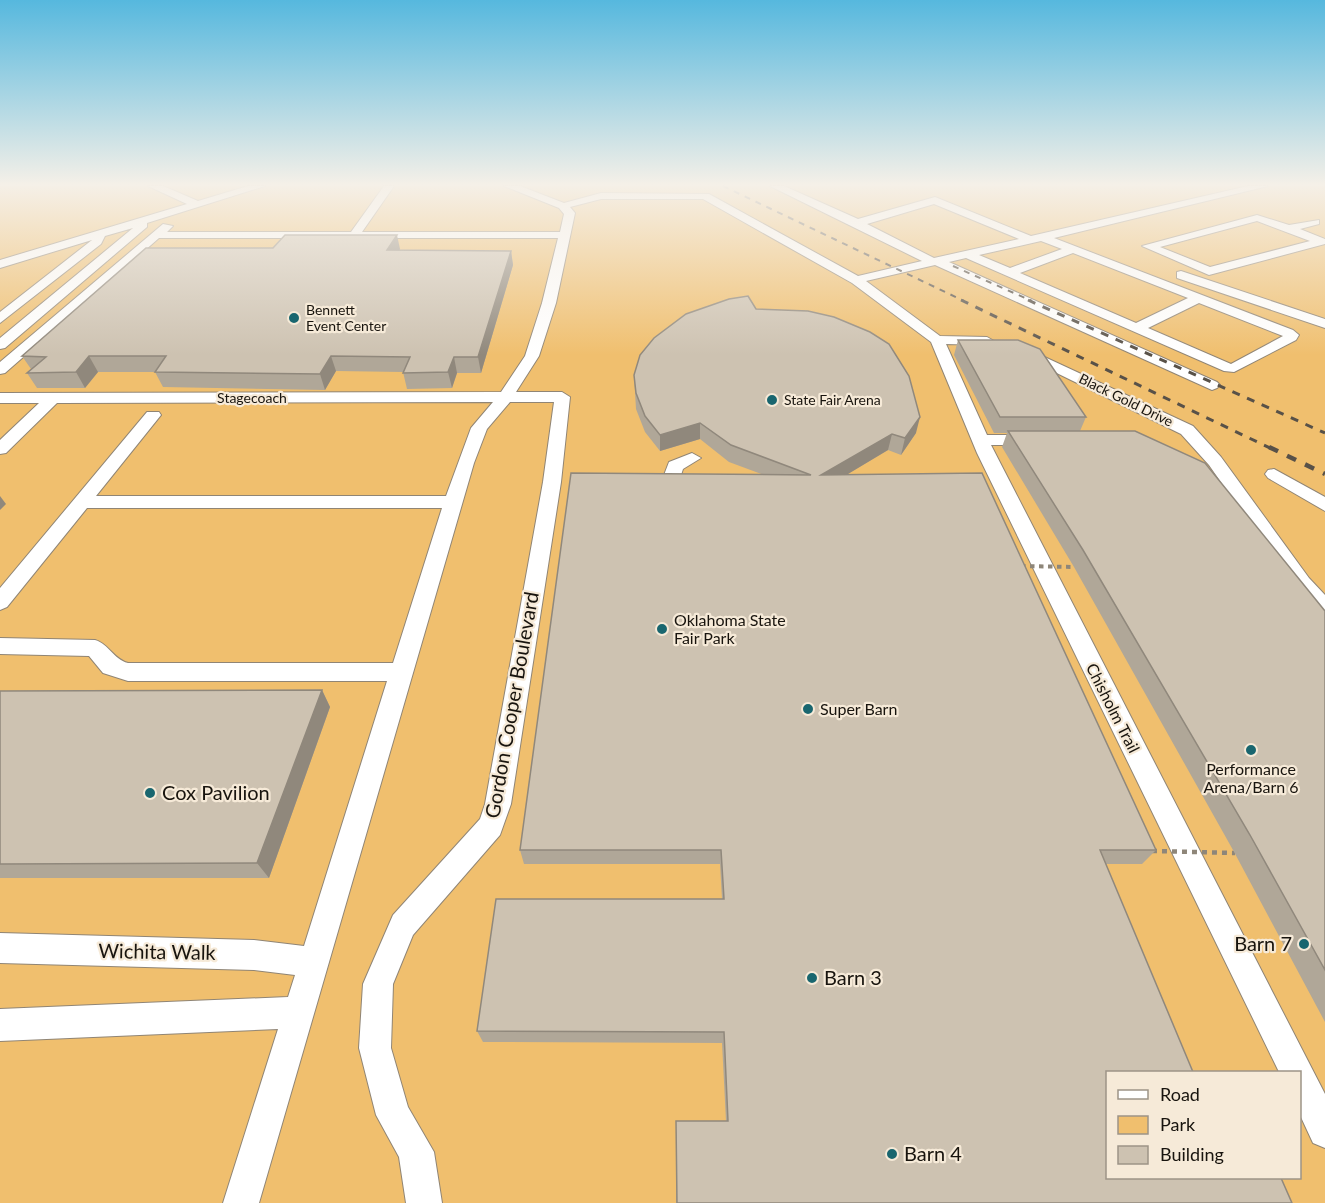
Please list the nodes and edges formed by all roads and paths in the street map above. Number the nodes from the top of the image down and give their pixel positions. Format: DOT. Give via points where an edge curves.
graph roads {
  1 [pos="42,242"];
  2 [pos="74,242"];
  3 [pos="97,242"];
  4 [pos="122,242"];
  5 [pos="149,242"];
  6 [pos="562,242"];
  7 [pos="790,242"];
  8 [pos="895,242"];
  9 [pos="1021,242"];
  10 [pos="1048,242"];
  11 [pos="1163,242"];
  12 [pos="1320,242"];
  13 [pos="1073,249"];
  14 [pos="0,252"];
  15 [pos="966,254"];
  16 [pos="935,262"];
  17 [pos="0,264"];
  18 [pos="1010,273"];
  19 [pos="1173,273"];
  20 [pos="861,281"];
  21 [pos="1199,298"];
  22 [pos="0,319"];
  23 [pos="1325,324"];
  24 [pos="1136,328"];
  25 [pos="937,340"];
  26 [pos="0,345"];
  27 [pos="0,370"];
  28 [pos="1212,385"];
  29 [pos="0,398"];
  30 [pos="53,398"];
  31 [pos="505,398"];
  32 [pos="153,416"];
  33 [pos="980,440"];
  34 [pos="1049,440"];
  35 [pos="0,449"];
  36 [pos="692,458"];
  37 [pos="1274,474"];
  38 [pos="1205,475"];
  39 [pos="628,481"];
  40 [pos="1236,491"];
  41 [pos="82,502"];
  42 [pos="453,502"];
  43 [pos="1325,505"];
  44 [pos="1019,566"];
  45 [pos="1074,567"];
  46 [pos="0,602"];
  47 [pos="1325,609"];
  48 [pos="0,646"];
  49 [pos="402,672"];
  50 [pos="1148,851"];
  51 [pos="1235,853"];
  52 [pos="0,948"];
  53 [pos="314,962"];
  54 [pos="299,1012"];
  55 [pos="0,1025"];
  56 [pos="1296,1071"];
  57 [pos="1301,1083"];
  58 [pos="1325,1131"];
  59 [pos="241,1203"];
  60 [pos="424,1203"];
  1 -- 14 [label="street"];
  2 -- 17 [label="street"];
  3 -- 22 [label="street"];
  4 -- 26 [label="street"];
  5 -- 27 [label="street"];
  6 -- 31 [label="street" via="532,356"];
  7 -- 20 [label="street"];
  8 -- 16 [label="street"];
  9 -- 15 [label="street"];
  10 -- 13 [label="street"];
  11 -- 12 [label="street" via="1148,246 1209,271"];
  13 -- 18 [label="street"];
  13 -- 21 [label="street"];
  15 -- 16 [label="street"];
  15 -- 18 [label="street"];
  16 -- 20 [label="street"];
  16 -- 28 [label="street"];
  18 -- 24 [label="street"];
  19 -- 23 [label="street"];
  20 -- 25 [label="street"];
  21 -- 24 [label="street"];
  21 -- 24 [label="street" via="1292,335 1234,368"];
  25 -- 33 [label="street, Chisholm Trail"];
  25 -- 40 [label="street, Black Gold Drive" via="1006,345 1187,430"];
  29 -- 30 [label="street, Stagecoach"];
  30 -- 31 [label="street, Stagecoach"];
  30 -- 35 [label="street"];
  31 -- 42 [label="street" via="479,428"];
  31 -- 60 [label="street, Gordon Cooper Boulevard" via="562,397 563,482 498,804 491,826 403,925 378,984 375,1048 393,1115 416,1152"];
  32 -- 41 [label="street"];
  33 -- 34 [label="street"];
  33 -- 56 [label="street, Chisholm Trail"];
  36 -- 39 [label="street" via="675,466 672,480"];
  37 -- 43 [label="street"];
  38 -- 40 [label="street"];
  40 -- 47 [label="street, Black Gold Drive"];
  41 -- 42 [label="street"];
  41 -- 46 [label="street"];
  42 -- 49 [label="street"];
  44 -- 45 [label="path, bridge"];
  48 -- 49 [label="street" via="95,648 111,666 128,672"];
  49 -- 53 [label="street"];
  50 -- 51 [label="path, bridge"];
  52 -- 53 [label="street, Wichita Walk" via="254,955"];
  53 -- 54 [label="street"];
  54 -- 55 [label="street"];
  54 -- 59 [label="street"];
  57 -- 58 [label="street"];
}
